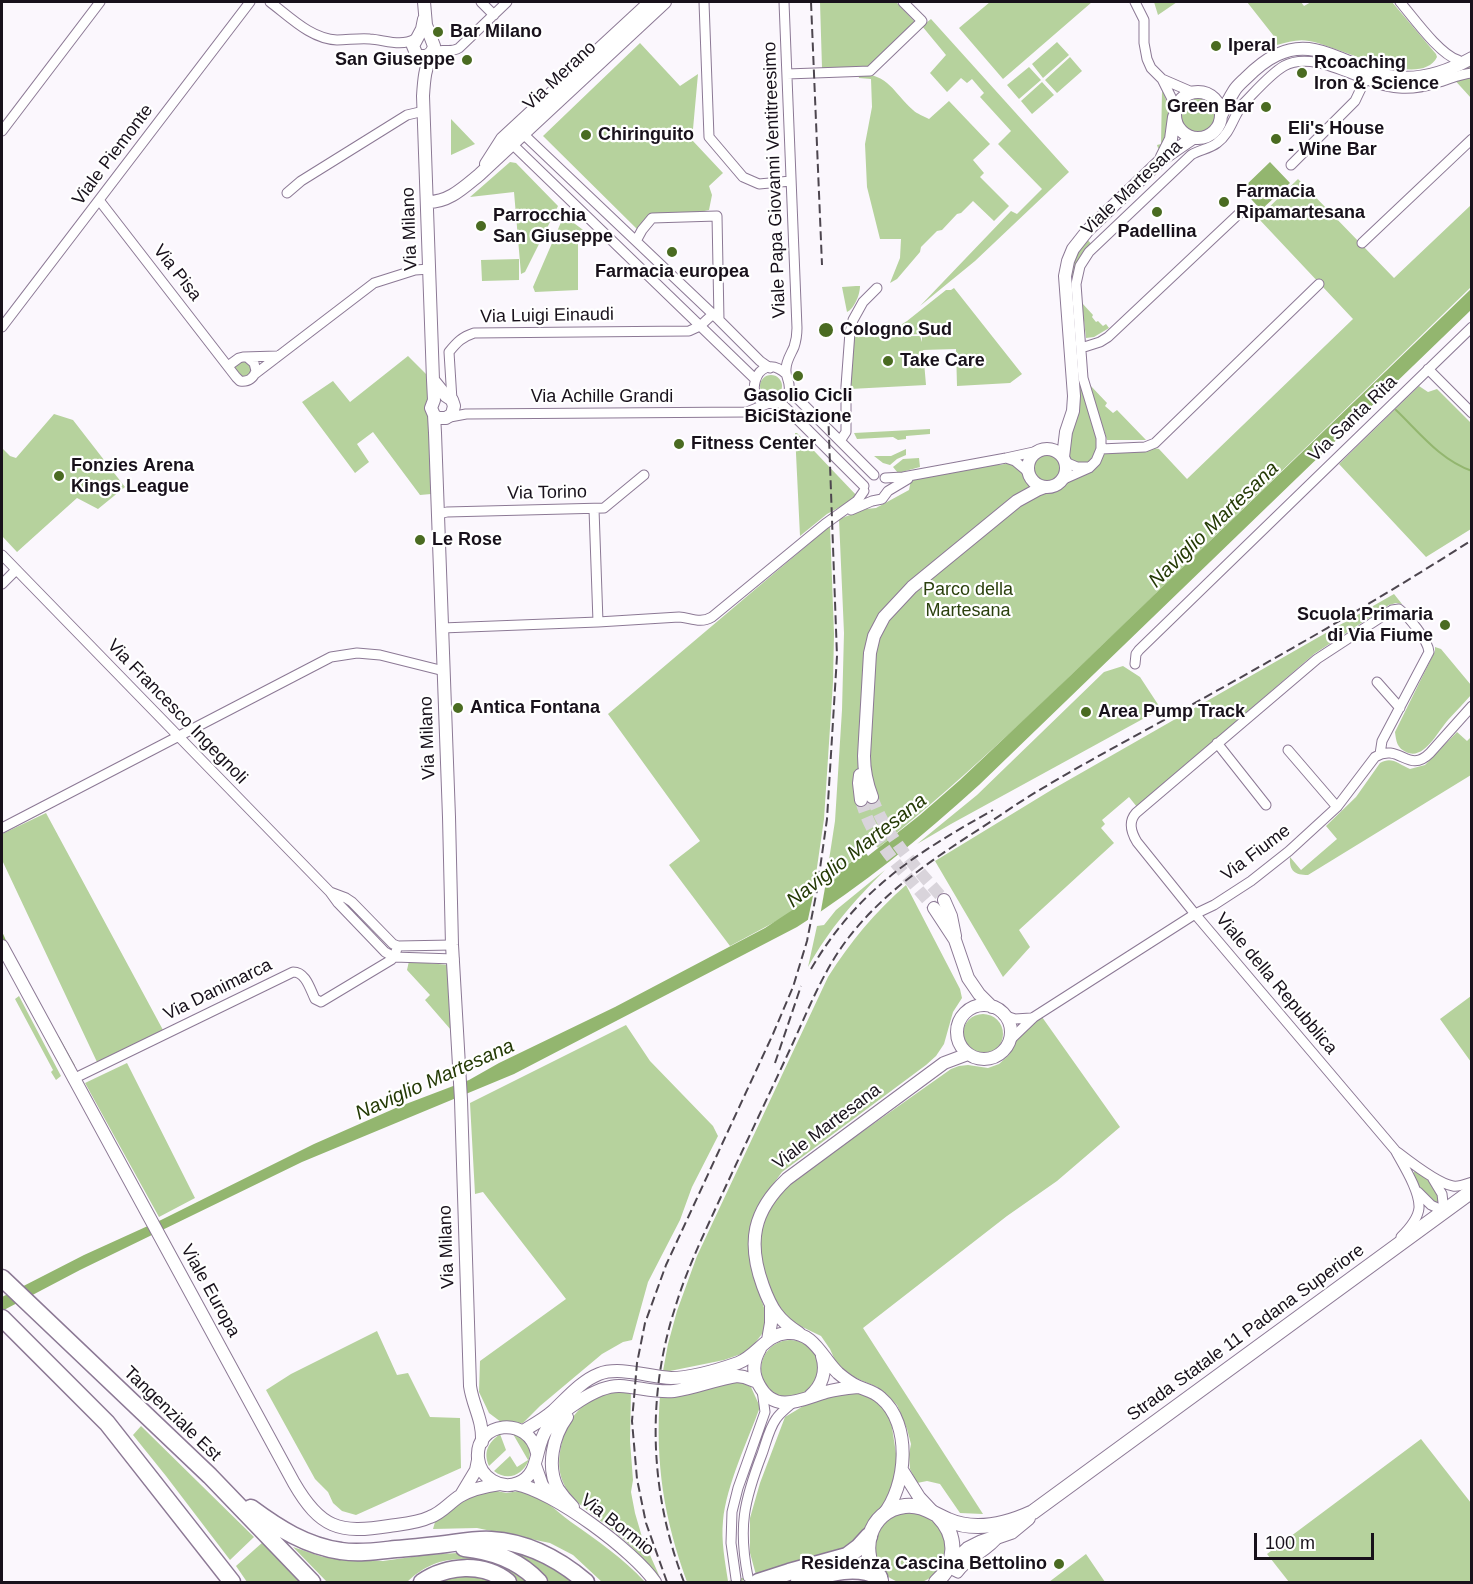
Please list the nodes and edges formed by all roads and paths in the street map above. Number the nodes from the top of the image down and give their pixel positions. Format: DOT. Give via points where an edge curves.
graph roads {
  1 [pos="100,2"];
  2 [pos="250,2"];
  3 [pos="270,2"];
  4 [pos="424,2"];
  5 [pos="481,2"];
  6 [pos="507,2"];
  7 [pos="650,2"];
  8 [pos="665,2"];
  9 [pos="704,2"];
  10 [pos="784,2"];
  11 [pos="903,2"];
  12 [pos="1135,2"];
  13 [pos="1400,2"];
  14 [pos="494,15"];
  15 [pos="398,43"];
  16 [pos="429,43"];
  17 [pos="1437,46"];
  18 [pos="1472,51"];
  19 [pos="416,53"];
  20 [pos="1465,61"];
  21 [pos="1440,71"];
  22 [pos="1472,73"];
  23 [pos="787,74"];
  24 [pos="424,76"];
  25 [pos="1162,79"];
  26 [pos="1365,80"];
  27 [pos="1235,89"];
  28 [pos="1192,92"];
  29 [pos="1209,94"];
  30 [pos="424,111"];
  31 [pos="1175,111"];
  32 [pos="1221,116"];
  33 [pos="519,130"];
  34 [pos="2,131"];
  35 [pos="1193,138"];
  36 [pos="1472,139"];
  37 [pos="509,140"];
  38 [pos="1161,160"];
  39 [pos="554,163"];
  40 [pos="1291,165"];
  41 [pos="543,174"];
  42 [pos="791,181"];
  43 [pos="287,194"];
  44 [pos="428,197"];
  45 [pos="99,200"];
  46 [pos="1244,209"];
  47 [pos="636,241"];
  48 [pos="1362,243"];
  49 [pos="430,269"];
  50 [pos="1319,284"];
  51 [pos="877,288"];
  52 [pos="692,295"];
  53 [pos="681,307"];
  54 [pos="716,317"];
  55 [pos="700,326"];
  56 [pos="2,327"];
  57 [pos="1472,327"];
  58 [pos="1081,348"];
  59 [pos="277,356"];
  60 [pos="789,356"];
  61 [pos="247,357"];
  62 [pos="228,366"];
  63 [pos="773,368"];
  64 [pos="1428,369"];
  65 [pos="255,374"];
  66 [pos="786,374"];
  67 [pos="755,379"];
  68 [pos="789,390"];
  69 [pos="756,394"];
  70 [pos="774,403"];
  71 [pos="445,408"];
  72 [pos="738,412"];
  73 [pos="1472,414"];
  74 [pos="1066,432"];
  75 [pos="840,441"];
  76 [pos="1101,448"];
  77 [pos="1043,449"];
  78 [pos="1006,458"];
  79 [pos="1064,459"];
  80 [pos="1091,467"];
  81 [pos="1028,472"];
  82 [pos="919,474"];
  83 [pos="644,475"];
  84 [pos="874,475"];
  85 [pos="885,478"];
  86 [pos="1062,480"];
  87 [pos="1045,487"];
  88 [pos="864,488"];
  89 [pos="888,491"];
  90 [pos="875,500"];
  91 [pos="1017,501"];
  92 [pos="594,509"];
  93 [pos="438,513"];
  94 [pos="839,515"];
  95 [pos="2,555"];
  96 [pos="16,570"];
  97 [pos="2,585"];
  98 [pos="598,622"];
  99 [pos="442,628"];
  100 [pos="1135,664"];
  101 [pos="444,671"];
  102 [pos="1377,682"];
  103 [pos="1472,706"];
  104 [pos="1400,708"];
  105 [pos="177,737"];
  106 [pos="1217,743"];
  107 [pos="1288,750"];
  108 [pos="1380,754"];
  109 [pos="866,799"];
  110 [pos="1266,805"];
  111 [pos="1337,807"];
  112 [pos="2,828"];
  113 [pos="330,892"];
  114 [pos="939,904"];
  115 [pos="1195,914"];
  116 [pos="452,945"];
  117 [pos="2,946"];
  118 [pos="398,946"];
  119 [pos="394,957"];
  120 [pos="454,959"];
  121 [pos="968,978"];
  122 [pos="992,1007"];
  123 [pos="966,1013"];
  124 [pos="1004,1015"];
  125 [pos="1034,1017"];
  126 [pos="958,1039"];
  127 [pos="1009,1041"];
  128 [pos="968,1054"];
  129 [pos="944,1063"];
  130 [pos="73,1079"];
  131 [pos="1395,1150"];
  132 [pos="1420,1168"];
  133 [pos="1431,1175"];
  134 [pos="1409,1177"];
  135 [pos="1472,1182"];
  136 [pos="1414,1188"];
  137 [pos="1472,1191"];
  138 [pos="1444,1211"];
  139 [pos="1387,1252"];
  140 [pos="7,1283"];
  141 [pos="771,1307"];
  142 [pos="2,1318"];
  143 [pos="802,1335"];
  144 [pos="764,1344"];
  145 [pos="821,1353"];
  146 [pos="760,1386"];
  147 [pos="858,1387"];
  148 [pos="585,1398"];
  149 [pos="806,1398"];
  150 [pos="792,1403"];
  151 [pos="479,1413"];
  152 [pos="504,1427"];
  153 [pos="523,1431"];
  154 [pos="482,1442"];
  155 [pos="478,1459"];
  156 [pos="536,1459"];
  157 [pos="902,1470"];
  158 [pos="210,1476"];
  159 [pos="500,1484"];
  160 [pos="516,1484"];
  161 [pos="460,1496"];
  162 [pos="554,1500"];
  163 [pos="1043,1505"];
  164 [pos="934,1513"];
  165 [pos="883,1516"];
  166 [pos="583,1520"];
  167 [pos="869,1536"];
  168 [pos="431,1546"];
  169 [pos="946,1576"];
  170 [pos="879,1578"];
  171 [pos="736,1580"];
  172 [pos="753,1580"];
  173 [pos="232,1582"];
  174 [pos="312,1582"];
  175 [pos="422,1582"];
  176 [pos="508,1582"];
  177 [pos="539,1582"];
  178 [pos="586,1582"];
  179 [pos="655,1582"];
  180 [pos="799,1582"];
  1 -- 34 [label="street"];
  2 -- 45 [label="street, Viale Piemonte"];
  3 -- 15 [label="street" via="305,29 325,38"];
  4 -- 16 [label="street"];
  5 -- 14 [label="street"];
  6 -- 14 [label="street"];
  7 -- 33 [label="street, Via Merano"];
  8 -- 33 [label="street, Via Merano"];
  9 -- 42 [label="street" via="709,137 743,177 759,184"];
  10 -- 23 [label="street, Viale Papa Giovanni Ventitreesimo"];
  11 -- 23 [label="street" via="922,21 870,71"];
  12 -- 25 [label="street" via="1144,20 1147,59"];
  13 -- 17 [label="street"];
  14 -- 16 [label="street" via="459,48 452,51"];
  15 -- 16 [label="street"];
  15 -- 19 [label="street"];
  16 -- 19 [label="street" via="425,56"];
  16 -- 24 [label="street, Via Milano"];
  17 -- 20 [label="street"];
  17 -- 21 [label="street" via="1443,56"];
  18 -- 20 [label="street, Viale Martesana"];
  19 -- 24 [label="street, Via Milano"];
  20 -- 21 [label="street, Viale Martesana"];
  21 -- 27 [label="street, Viale Martesana" via="1416,77 1388,76 1299,48 1268,59"];
  22 -- 26 [label="street, Viale Martesana" via="1408,88"];
  23 -- 42 [label="street, Viale Papa Giovanni Ventitreesimo"];
  24 -- 30 [label="street, Via Milano"];
  25 -- 28 [label="street"];
  25 -- 31 [label="street"];
  26 -- 40 [label="street" via="1355,101"];
  26 -- 58 [label="street, Viale Martesana" via="1315,61 1296,62 1278,71 1239,108 1222,139 1191,155 1084,257 1076,281"];
  27 -- 29 [label="street"];
  27 -- 32 [label="street, Viale Martesana"];
  28 -- 29 [label="street"];
  28 -- 31 [label="street" via="1184,96"];
  29 -- 32 [label="street" via="1218,102"];
  30 -- 43 [label="street" via="407,115"];
  30 -- 44 [label="street, Via Milano"];
  31 -- 35 [label="street, Viale Martesana" via="1178,128"];
  31 -- 38 [label="street, Viale Martesana" via="1171,139"];
  32 -- 35 [label="street, Viale Martesana" via="1214,133"];
  33 -- 37 [label="street, Via Merano"];
  33 -- 39 [label="street"];
  35 -- 38 [label="street, Viale Martesana"];
  36 -- 48 [label="street"];
  37 -- 41 [label="street"];
  37 -- 44 [label="street, Via Merano" via="457,194 441,201"];
  38 -- 74 [label="street, Viale Martesana" via="1081,238 1068,261 1065,276 1074,396"];
  39 -- 41 [label="street"];
  39 -- 47 [label="street"];
  41 -- 53 [label="street"];
  42 -- 60 [label="street, Viale Papa Giovanni Ventitreesimo" via="797,328"];
  44 -- 49 [label="street, Via Milano"];
  45 -- 56 [label="street, Viale Piemonte"];
  45 -- 62 [label="street, Via Pisa"];
  46 -- 58 [label="street" via="1108,337"];
  47 -- 52 [label="street"];
  47 -- 54 [label="street" via="652,218 717,216"];
  49 -- 59 [label="street" via="374,284"];
  49 -- 71 [label="street, Via Milano" via="433,380"];
  50 -- 76 [label="street" via="1155,443 1145,447"];
  51 -- 75 [label="street" via="863,302 850,332 846,432"];
  52 -- 53 [label="street"];
  52 -- 54 [label="street"];
  53 -- 55 [label="street"];
  54 -- 55 [label="street"];
  54 -- 63 [label="street" via="760,361"];
  55 -- 67 [label="street"];
  55 -- 71 [label="street, Via Luigi Einaudi" via="689,331 474,333 459,339 449,352"];
  57 -- 64 [label="street, Via Santa Rita"];
  58 -- 76 [label="street, Viale Martesana" via="1084,382"];
  59 -- 61 [label="street"];
  59 -- 65 [label="street"];
  60 -- 63 [label="street"];
  60 -- 66 [label="street, Viale Papa Giovanni Ventitreesimo"];
  61 -- 62 [label="street"];
  61 -- 65 [label="street" via="256,367"];
  62 -- 65 [label="street, Via Pisa" via="240,381 248,381"];
  63 -- 66 [label="street"];
  63 -- 67 [label="street" via="762,370"];
  64 -- 73 [label="street"];
  64 -- 100 [label="street, Via Santa Rita" via="1138,651"];
  66 -- 68 [label="street, Viale Papa Giovanni Ventitreesimo"];
  67 -- 69 [label="street"];
  68 -- 70 [label="street"];
  68 -- 75 [label="street"];
  69 -- 70 [label="street" via="762,401"];
  69 -- 72 [label="street" via="754,401"];
  70 -- 72 [label="street, Via Achille Grandi"];
  70 -- 88 [label="street" via="784,406"];
  71 -- 72 [label="street, Via Achille Grandi" via="466,414"];
  71 -- 93 [label="street, Via Milano" via="435,433"];
  74 -- 77 [label="street"];
  74 -- 79 [label="street, Viale Martesana"];
  75 -- 84 [label="street"];
  76 -- 80 [label="street"];
  77 -- 78 [label="street"];
  77 -- 79 [label="street" via="1058,452"];
  77 -- 81 [label="street" via="1028,461"];
  78 -- 81 [label="street"];
  78 -- 82 [label="street"];
  79 -- 80 [label="street" via="1077,467"];
  79 -- 86 [label="street" via="1066,471"];
  80 -- 86 [label="street"];
  81 -- 87 [label="street" via="1033,482"];
  81 -- 91 [label="street" via="1026,486"];
  82 -- 85 [label="street"];
  82 -- 89 [label="street"];
  83 -- 92 [label="street, Via Torino" via="604,508"];
  84 -- 85 [label="street"];
  84 -- 88 [label="street"];
  85 -- 89 [label="street"];
  86 -- 87 [label="street"];
  87 -- 91 [label="street"];
  88 -- 90 [label="street" via="868,497"];
  88 -- 94 [label="street" via="859,499"];
  89 -- 90 [label="street" via="882,499"];
  90 -- 94 [label="street"];
  91 -- 109 [label="street" via="912,587 881,622 870,653 864,756"];
  92 -- 93 [label="street, Via Torino"];
  92 -- 98 [label="street"];
  93 -- 99 [label="street, Via Milano"];
  94 -- 98 [label="street" via="703,621 679,617"];
  95 -- 96 [label="street, Via Francesco Ingegnoli"];
  96 -- 97 [label="street"];
  96 -- 105 [label="street, Via Francesco Ingegnoli"];
  98 -- 99 [label="street"];
  99 -- 101 [label="street, Via Milano"];
  101 -- 105 [label="street" via="380,655 331,657"];
  101 -- 116 [label="street, Via Milano"];
  102 -- 104 [label="street"];
  103 -- 108 [label="street" via="1423,758 1410,760 1390,752"];
  104 -- 106 [label="street" via="1429,650 1404,613 1396,609 1317,659"];
  104 -- 108 [label="street" via="1382,741"];
  105 -- 112 [label="street"];
  105 -- 113 [label="street, Via Francesco Ingegnoli"];
  106 -- 110 [label="street"];
  106 -- 115 [label="street, Viale della Repubblica" via="1134,815 1131,827 1135,838"];
  107 -- 111 [label="street"];
  108 -- 111 [label="street, Via Fiume"];
  111 -- 115 [label="street, Via Fiume" via="1257,876"];
  113 -- 118 [label="street, Via Francesco Ingegnoli" via="352,902"];
  113 -- 119 [label="street, Via Francesco Ingegnoli"];
  114 -- 121 [label="street"];
  115 -- 125 [label="street, Via Fiume"];
  115 -- 131 [label="street, Viale della Repubblica"];
  116 -- 118 [label="street"];
  116 -- 120 [label="street, Via Milano"];
  117 -- 130 [label="street, Viale Europa"];
  118 -- 119 [label="street"];
  119 -- 120 [label="street"];
  119 -- 130 [label="street, Via Danimarca" via="321,1002 315,999 302,974 292,972"];
  120 -- 151 [label="street, Via Milano" via="470,1386"];
  121 -- 122 [label="street"];
  121 -- 123 [label="street"];
  122 -- 123 [label="street" via="979,1006"];
  122 -- 124 [label="street"];
  123 -- 126 [label="street" via="957,1028"];
  124 -- 125 [label="street" via="1015,1019"];
  124 -- 127 [label="street" via="1010,1027"];
  125 -- 127 [label="street, Via Fiume"];
  126 -- 128 [label="street"];
  126 -- 129 [label="street, Viale Martesana"];
  127 -- 128 [label="street" via="994,1057 981,1059"];
  128 -- 129 [label="street, Viale Martesana"];
  129 -- 141 [label="street, Viale Martesana" via="787,1179 767,1200 756,1227 754,1253"];
  130 -- 161 [label="street, Viale Europa" via="298,1490 320,1518 344,1529 373,1528 428,1518"];
  131 -- 132 [label="street, Viale della Repubblica"];
  131 -- 134 [label="street, Viale della Repubblica"];
  132 -- 133 [label="street, Viale della Repubblica"];
  132 -- 134 [label="street"];
  133 -- 135 [label="street, Viale della Repubblica" via="1452,1186"];
  133 -- 138 [label="street" via="1441,1191"];
  134 -- 136 [label="street, Viale della Repubblica"];
  136 -- 138 [label="street, Viale della Repubblica" via="1428,1203"];
  136 -- 139 [label="street, Viale della Repubblica" via="1418,1214"];
  137 -- 138 [label="main road, Strada Statale 11 Padana Superiore"];
  138 -- 139 [label="main road, Strada Statale 11 Padana Superiore"];
  139 -- 163 [label="main road, Strada Statale 11 Padana Superiore"];
  140 -- 158 [label="highway, Tangenziale Est"];
  141 -- 143 [label="street, Viale Martesana"];
  141 -- 144 [label="street, Viale Martesana"];
  142 -- 173 [label="highway" via="107,1423"];
  143 -- 144 [label="street" via="784,1333"];
  143 -- 145 [label="street" via="813,1341"];
  144 -- 146 [label="street" via="754,1365"];
  144 -- 153 [label="street" via="739,1363 685,1377 613,1371 599,1374"];
  145 -- 147 [label="street" via="836,1371"];
  145 -- 149 [label="street" via="823,1378 817,1390"];
  146 -- 148 [label="street" via="744,1377 733,1377 669,1391 615,1386"];
  146 -- 150 [label="street" via="774,1399"];
  146 -- 171 [label="street" via="765,1412 732,1512"];
  147 -- 149 [label="street"];
  147 -- 157 [label="street" via="879,1396 896,1416"];
  148 -- 156 [label="street" via="547,1428"];
  148 -- 166 [label="street" via="558,1431 553,1467 558,1489"];
  149 -- 150 [label="street"];
  150 -- 172 [label="street" via="776,1418 743,1517"];
  151 -- 152 [label="street"];
  151 -- 154 [label="street, Via Milano"];
  152 -- 153 [label="street"];
  152 -- 154 [label="street" via="492,1431"];
  153 -- 156 [label="street" via="531,1439"];
  154 -- 155 [label="street"];
  155 -- 159 [label="street" via="489,1479"];
  155 -- 161 [label="street, Viale Europa" via="476,1470"];
  156 -- 160 [label="street" via="528,1477"];
  156 -- 162 [label="street, Via Bormio" via="542,1485"];
  157 -- 164 [label="street"];
  157 -- 165 [label="street" via="897,1490"];
  158 -- 168 [label="highway" via="280,1529 322,1547 356,1552"];
  158 -- 174 [label="highway, Tangenziale Est"];
  159 -- 160 [label="street"];
  159 -- 161 [label="street, Viale Europa"];
  160 -- 162 [label="street, Via Bormio"];
  162 -- 166 [label="street, Via Bormio"];
  163 -- 164 [label="main road, Strada Statale 11 Padana Superiore" via="1022,1517 986,1526 962,1525"];
  163 -- 169 [label="main road, Strada Statale 11 Padana Superiore" via="1008,1533 968,1549"];
  164 -- 165 [label="main road, Strada Statale 11 Padana Superiore" via="905,1506"];
  164 -- 169 [label="main road, Strada Statale 11 Padana Superiore" via="948,1528 952,1541"];
  165 -- 167 [label="main road"];
  166 -- 179 [label="street, Via Bormio" via="636,1560"];
  167 -- 170 [label="main road" via="870,1563"];
  167 -- 172 [label="highway" via="847,1556"];
  168 -- 177 [label="highway" via="500,1555"];
  168 -- 178 [label="highway" via="479,1540 515,1544 550,1557"];
  170 -- 180 [label="highway" via="847,1571"];
  175 -- 176 [label="highway" via="441,1572 462,1568 481,1569"];
}
